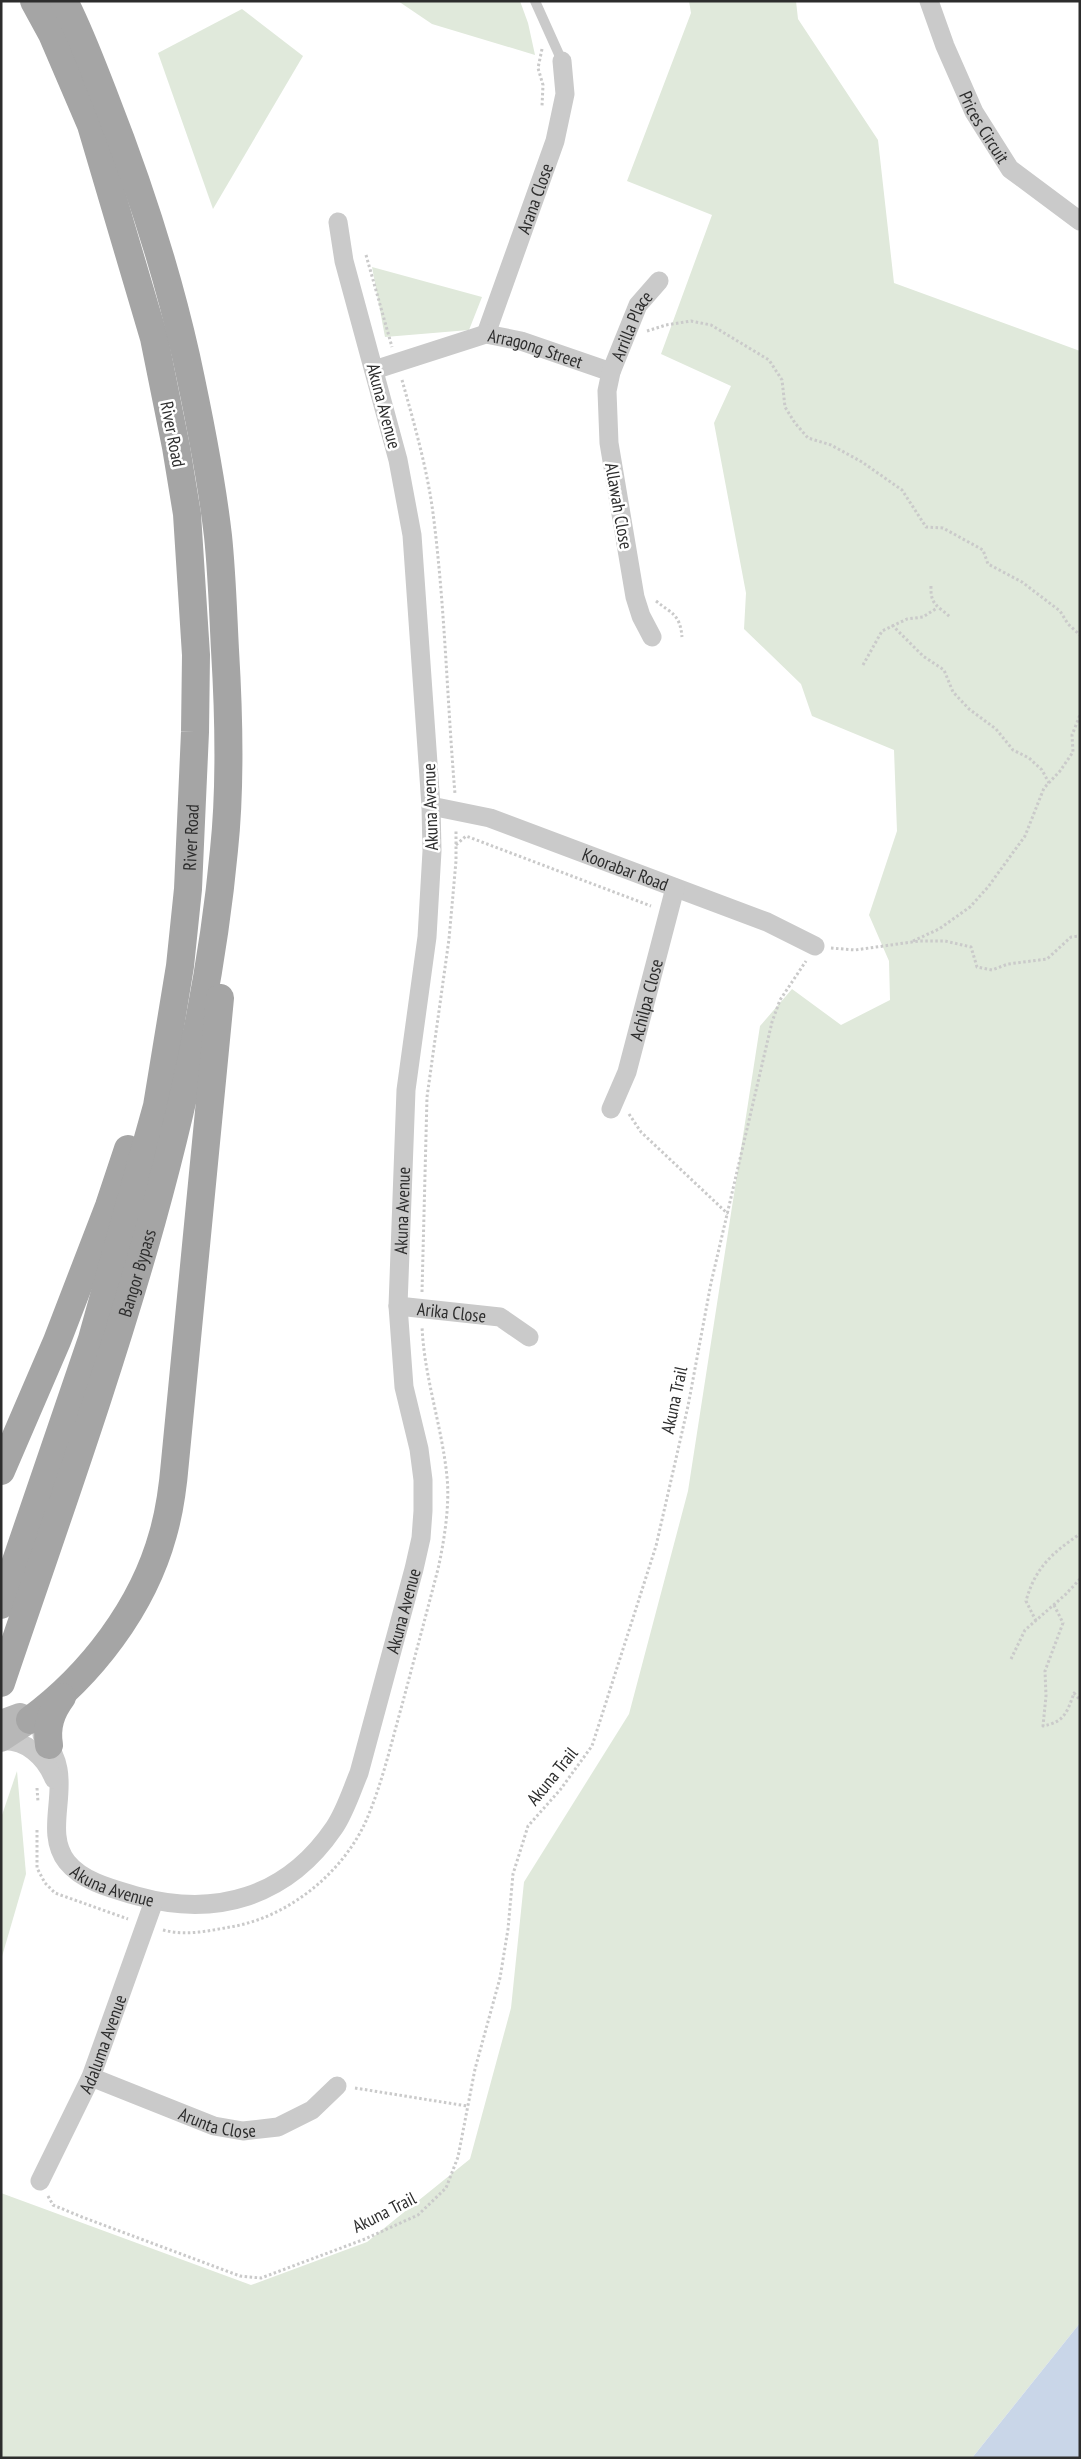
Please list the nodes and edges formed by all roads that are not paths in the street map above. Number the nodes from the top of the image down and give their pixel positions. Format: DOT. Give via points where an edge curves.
graph roads {
  1 [pos="34,1"];
  2 [pos="64,1"];
  3 [pos="535,1"];
  4 [pos="929,1"];
  5 [pos="562,61"];
  6 [pos="1080,221"];
  7 [pos="338,222"];
  8 [pos="659,282"];
  9 [pos="486,334"];
  10 [pos="374,370"];
  11 [pos="611,372"];
  12 [pos="652,637"];
  13 [pos="431,806"];
  14 [pos="225,849"];
  15 [pos="675,888"];
  16 [pos="188,889"];
  17 [pos="815,946"];
  18 [pos="614,1103"];
  19 [pos="398,1306"];
  20 [pos="529,1337"];
  21 [pos="1,1471"];
  22 [pos="1,1605"];
  23 [pos="1,1684"];
  24 [pos="66,1692"];
  25 [pos="12,1730"];
  26 [pos="49,1745"];
  27 [pos="58,1802"];
  28 [pos="154,1901"];
  29 [pos="91,2077"];
  30 [pos="337,2086"];
  31 [pos="40,2181"];
  1 -- 16 [label="main road, River Road" via="52,34 91,125 154,338 176,447 187,514 196,656"];
  2 -- 14 [label="main road, River Road" via="132,166 175,309 205,444 218,539 228,696"];
  3 -- 5 [label="lane"];
  4 -- 6 [label="street, Prices Circuit" via="974,112 1010,169"];
  5 -- 9 [label="street, Arana Close" via="565,94 556,141"];
  7 -- 10 [label="street, Akuna Avenue" via="344,261"];
  8 -- 11 [label="street, Arrilla Place" via="638,305"];
  9 -- 10 [label="street, Arragong Street"];
  9 -- 11 [label="street, Arragong Street" via="521,341"];
  10 -- 13 [label="street, Akuna Avenue" via="398,460 412,535"];
  11 -- 12 [label="street, Allawah Close" via="606,413 609,443 635,597"];
  13 -- 15 [label="street, Koorabar Road" via="490,818"];
  13 -- 19 [label="street, Akuna Avenue" via="428,919 406,1090"];
  14 -- 23 [label="main road, Bangor Bypass" via="202,1010 177,1130 94,1407"];
  14 -- 24 [label="main road" via="226,941 168,1512 157,1552 126,1614 94,1660"];
  15 -- 17 [label="street, Koorabar Road" via="767,922"];
  15 -- 18 [label="street, Achilpa Close" via="627,1072"];
  16 -- 21 [label="main road" via="153,1052 126,1157 60,1332"];
  16 -- 22 [label="main road, Bangor Bypass" via="170,1037 157,1106 92,1339"];
  19 -- 20 [label="street, Arika Close" via="500,1317"];
  19 -- 28 [label="street, Akuna Avenue" via="404,1387 424,1480 420,1538 359,1773 348,1802 320,1846 284,1880 264,1891 242,1899 197,1906"];
  24 -- 25 [label="main road"];
  24 -- 26 [label="main road" via="51,1714"];
  25 -- 26 [label="street, Akuna Avenue"];
  25 -- 27 [label="street, Akuna Avenue" via="49,1768"];
  26 -- 27 [label="street, Akuna Avenue" via="58,1768"];
  27 -- 28 [label="street, Akuna Avenue" via="57,1840 62,1856 71,1867 96,1883"];
  28 -- 29 [label="street, Adaluma Avenue"];
  29 -- 30 [label="street, Arunta Close" via="214,2126 243,2131 278,2127 312,2110"];
  29 -- 31 [label="street, Adaluma Avenue"];
}
